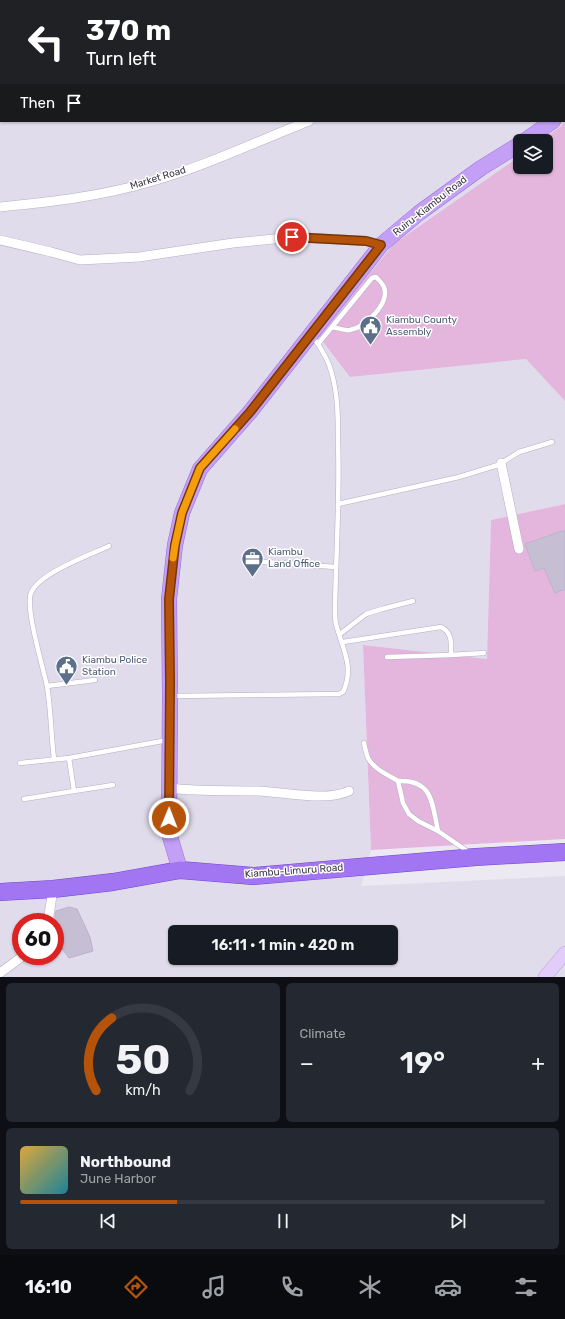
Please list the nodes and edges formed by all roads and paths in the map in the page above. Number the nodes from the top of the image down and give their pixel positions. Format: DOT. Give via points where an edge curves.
graph roads {
  1 [pos="306,122"];
  2 [pos="552,122"];
  3 [pos="534,134"];
  4 [pos="513,148"];
  5 [pos="0,207"];
  6 [pos="0,240"];
  7 [pos="381,245"];
  8 [pos="332,327"];
  9 [pos="314,339"];
  10 [pos="552,442"];
  11 [pos="501,463"];
  12 [pos="338,504"];
  13 [pos="109,546"];
  14 [pos="519,549"];
  15 [pos="252,561"];
  16 [pos="336,567"];
  17 [pos="413,601"];
  18 [pos="340,634"];
  19 [pos="343,642"];
  20 [pos="484,653"];
  21 [pos="451,655"];
  22 [pos="387,657"];
  23 [pos="95,680"];
  24 [pos="47,686"];
  25 [pos="170,696"];
  26 [pos="169,740"];
  27 [pos="364,743"];
  28 [pos="69,758"];
  29 [pos="54,759"];
  30 [pos="20,763"];
  31 [pos="398,781"];
  32 [pos="113,785"];
  33 [pos="170,788"];
  34 [pos="74,791"];
  35 [pos="349,791"];
  36 [pos="24,799"];
  37 [pos="438,831"];
  38 [pos="565,852"];
  39 [pos="476,857"];
  40 [pos="180,870"];
  41 [pos="52,889"];
  42 [pos="0,892"];
  43 [pos="49,913"];
  44 [pos="565,952"];
  45 [pos="12,964"];
  46 [pos="0,973"];
  47 [pos="545,977"];
  1 -- 5 [label="street, Market Road" via="152,181 106,192"];
  2 -- 3 [label="main road"];
  4 -- 7 [label="main road, Ruiru-Kiambu Road" via="419,213"];
  6 -- 7 [label="street" via="80,260 139,257 292,237 366,241"];
  7 -- 9 [label="main road, Ruiru-Kiambu Road"];
  8 -- 8 [label="lane" via="372,278 376,277 381,281 384,297 378,311 352,330"];
  8 -- 9 [label="lane"];
  9 -- 12 [label="lane" via="329,364 335,388 339,457"];
  9 -- 25 [label="main road, Ruiru-Kiambu Road" via="200,468 182,513 175,545 169,599"];
  10 -- 11 [label="lane" via="519,452"];
  11 -- 12 [label="lane" via="459,477"];
  11 -- 14 [label="street"];
  12 -- 16 [label="lane"];
  13 -- 24 [label="lane" via="58,570 40,582 32,593 30,607"];
  15 -- 16 [label="lane"];
  16 -- 18 [label="lane" via="336,624"];
  17 -- 18 [label="lane" via="366,614"];
  18 -- 19 [label="lane"];
  19 -- 21 [label="lane" via="441,627 450,635"];
  19 -- 25 [label="lane" via="348,659 348,671 345,688 339,694"];
  20 -- 21 [label="lane"];
  21 -- 22 [label="lane"];
  23 -- 24 [label="lane"];
  24 -- 29 [label="lane"];
  25 -- 26 [label="main road, Ruiru-Kiambu Road"];
  26 -- 28 [label="lane"];
  26 -- 33 [label="main road, Ruiru-Kiambu Road"];
  27 -- 31 [label="lane" via="371,762"];
  28 -- 29 [label="lane"];
  28 -- 34 [label="lane"];
  29 -- 30 [label="lane"];
  31 -- 37 [label="lane" via="403,803 409,814"];
  31 -- 37 [label="lane" via="418,783 425,789 430,796"];
  32 -- 34 [label="lane"];
  33 -- 35 [label="street" via="322,796 341,795"];
  33 -- 40 [label="main road, Ruiru-Kiambu Road" via="169,833"];
  34 -- 36 [label="lane"];
  37 -- 39 [label="lane"];
  38 -- 39 [label="highway, Kiambu-Limuru Road"];
  39 -- 40 [label="highway, Kiambu-Limuru Road" via="252,876"];
  40 -- 41 [label="highway, Kiambu-Limuru Road" via="113,882"];
  41 -- 42 [label="highway, Kiambu-Limuru Road"];
  41 -- 43 [label="street"];
  44 -- 47 [label="main road"];
  45 -- 46 [label="street"];
}
